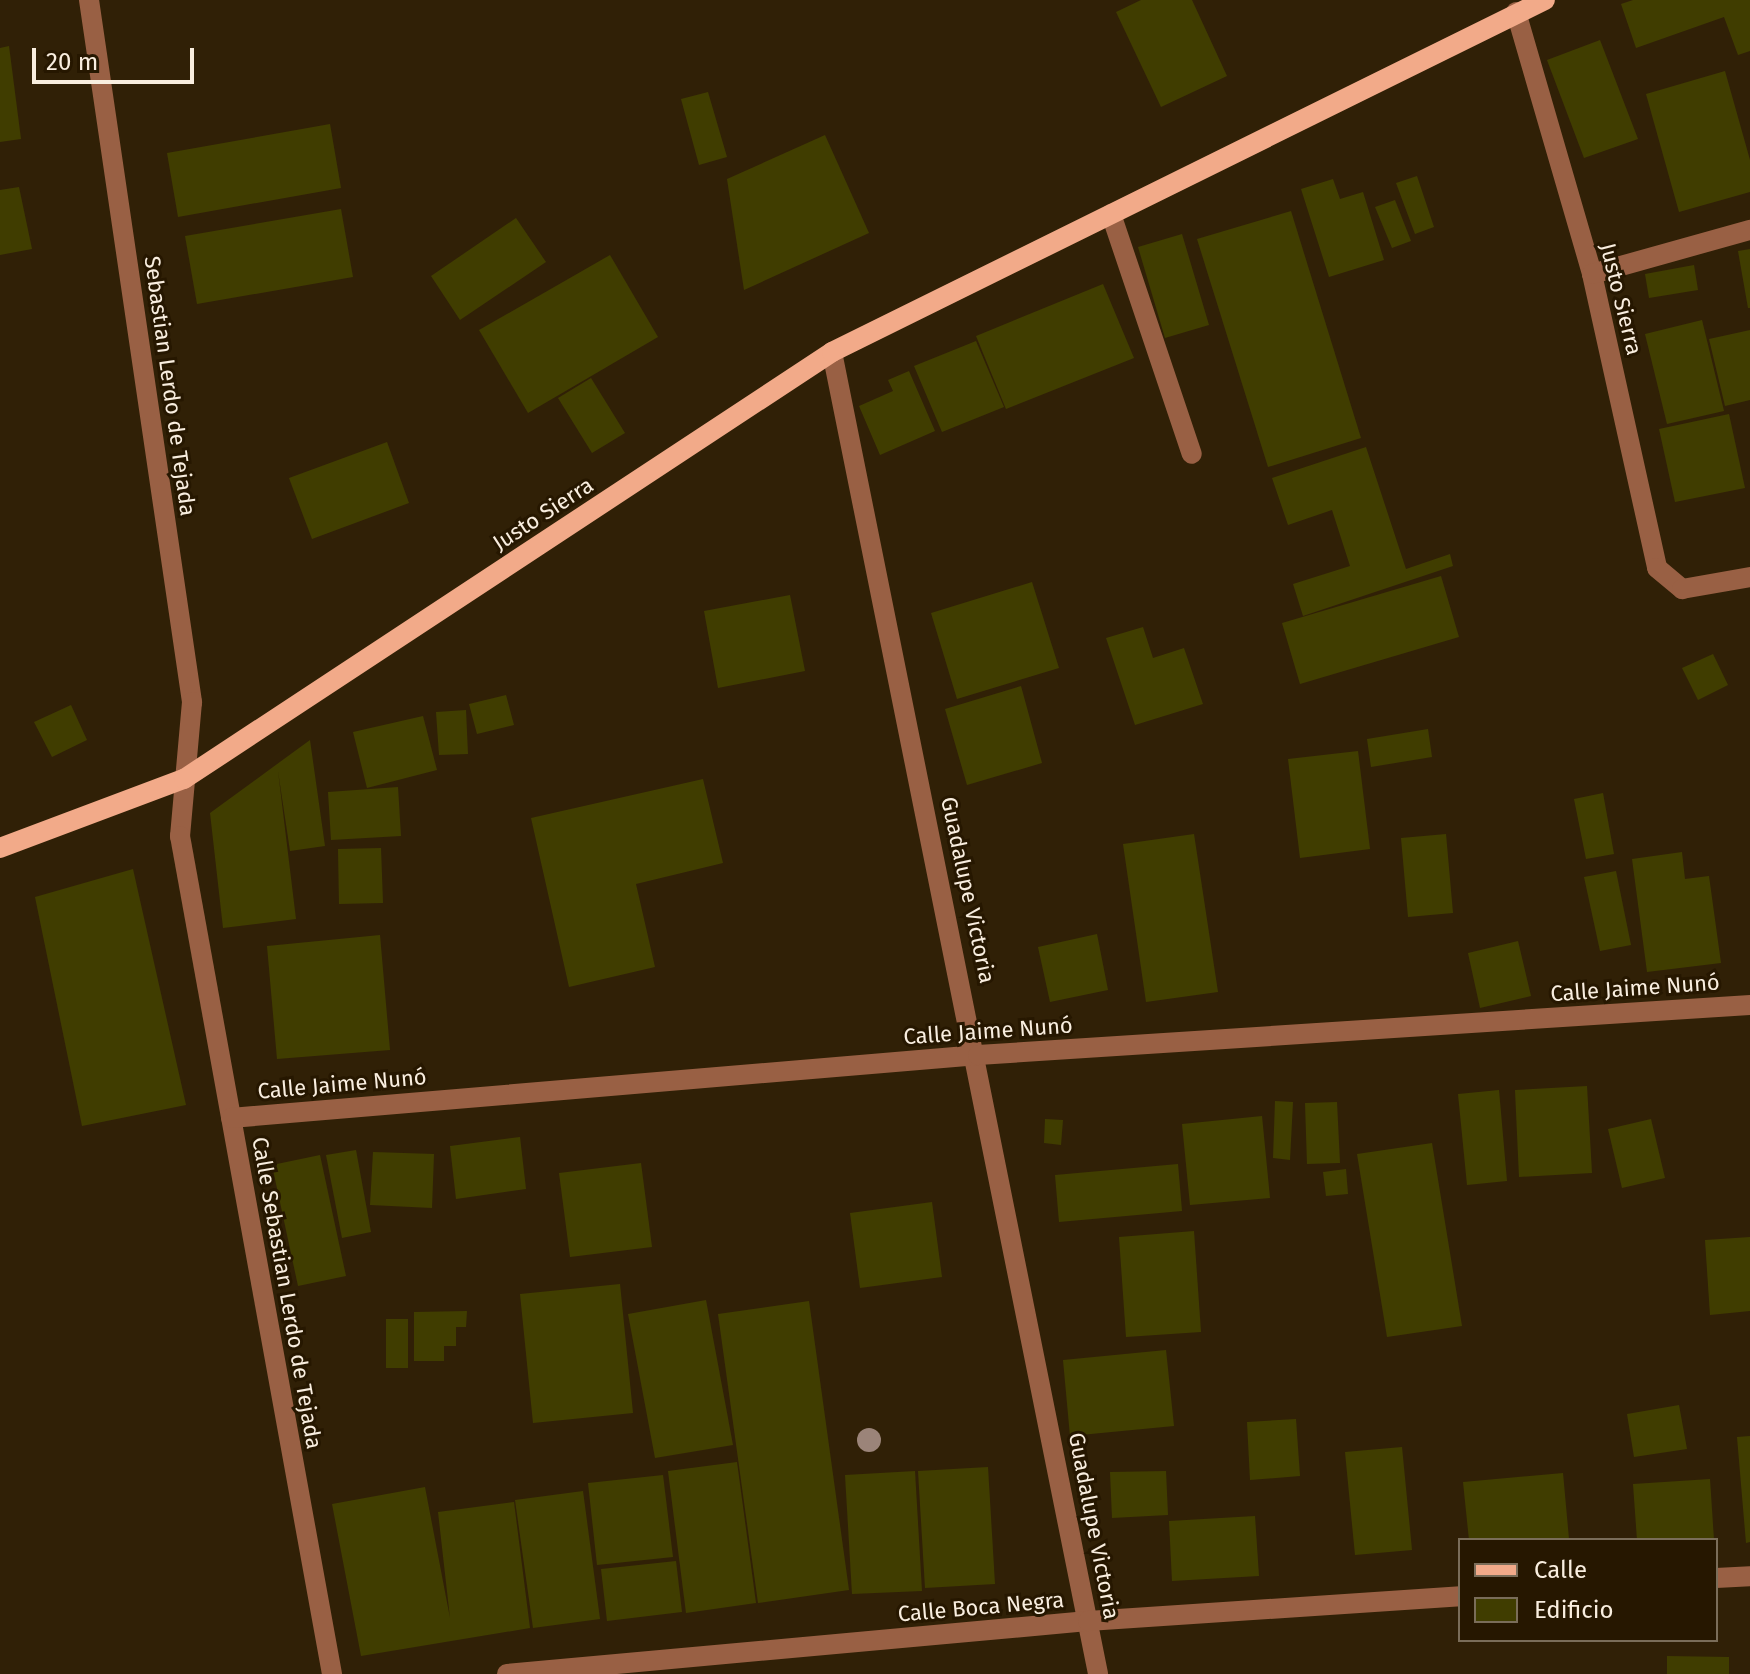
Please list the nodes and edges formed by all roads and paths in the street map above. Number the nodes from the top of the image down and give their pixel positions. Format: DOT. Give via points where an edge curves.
graph roads {
  1 [pos="89,0"];
  2 [pos="1545,0"];
  3 [pos="1516,12"];
  4 [pos="1111,214"];
  5 [pos="1750,230"];
  6 [pos="1592,274"];
  7 [pos="832,352"];
  8 [pos="1192,454"];
  9 [pos="1750,577"];
  10 [pos="184,779"];
  11 [pos="0,848"];
  12 [pos="1750,1005"];
  13 [pos="978,1055"];
  14 [pos="231,1118"];
  15 [pos="1750,1576"];
  16 [pos="1718,1578"];
  17 [pos="1458,1596"];
  18 [pos="1088,1621"];
  19 [pos="332,1674"];
  20 [pos="507,1674"];
  21 [pos="1098,1674"];
  1 -- 10 [label="street, Sebastian Lerdo de Tejada" via="192,702"];
  2 -- 3 [label="main road, Justo Sierra"];
  3 -- 4 [label="main road, Justo Sierra"];
  3 -- 6 [label="street, Justo Sierra"];
  4 -- 7 [label="main road, Justo Sierra"];
  4 -- 8 [label="street"];
  5 -- 6 [label="street"];
  6 -- 9 [label="street, Justo Sierra" via="1657,568 1682,589"];
  7 -- 10 [label="main road, Justo Sierra"];
  7 -- 13 [label="street, Guadalupe Victoria"];
  10 -- 11 [label="main road, Justo Sierra"];
  10 -- 14 [label="street, Calle Sebastian Lerdo de Tejada" via="180,836"];
  12 -- 13 [label="street, Calle Jaime Nunó"];
  13 -- 14 [label="street, Calle Jaime Nunó"];
  13 -- 18 [label="street, Guadalupe Victoria"];
  14 -- 19 [label="street, Calle Sebastian Lerdo de Tejada"];
  15 -- 16 [label="street"];
  17 -- 18 [label="street, Calle Boca Negra"];
  18 -- 20 [label="street, Calle Boca Negra"];
  18 -- 21 [label="street, Guadalupe Victoria"];
}
